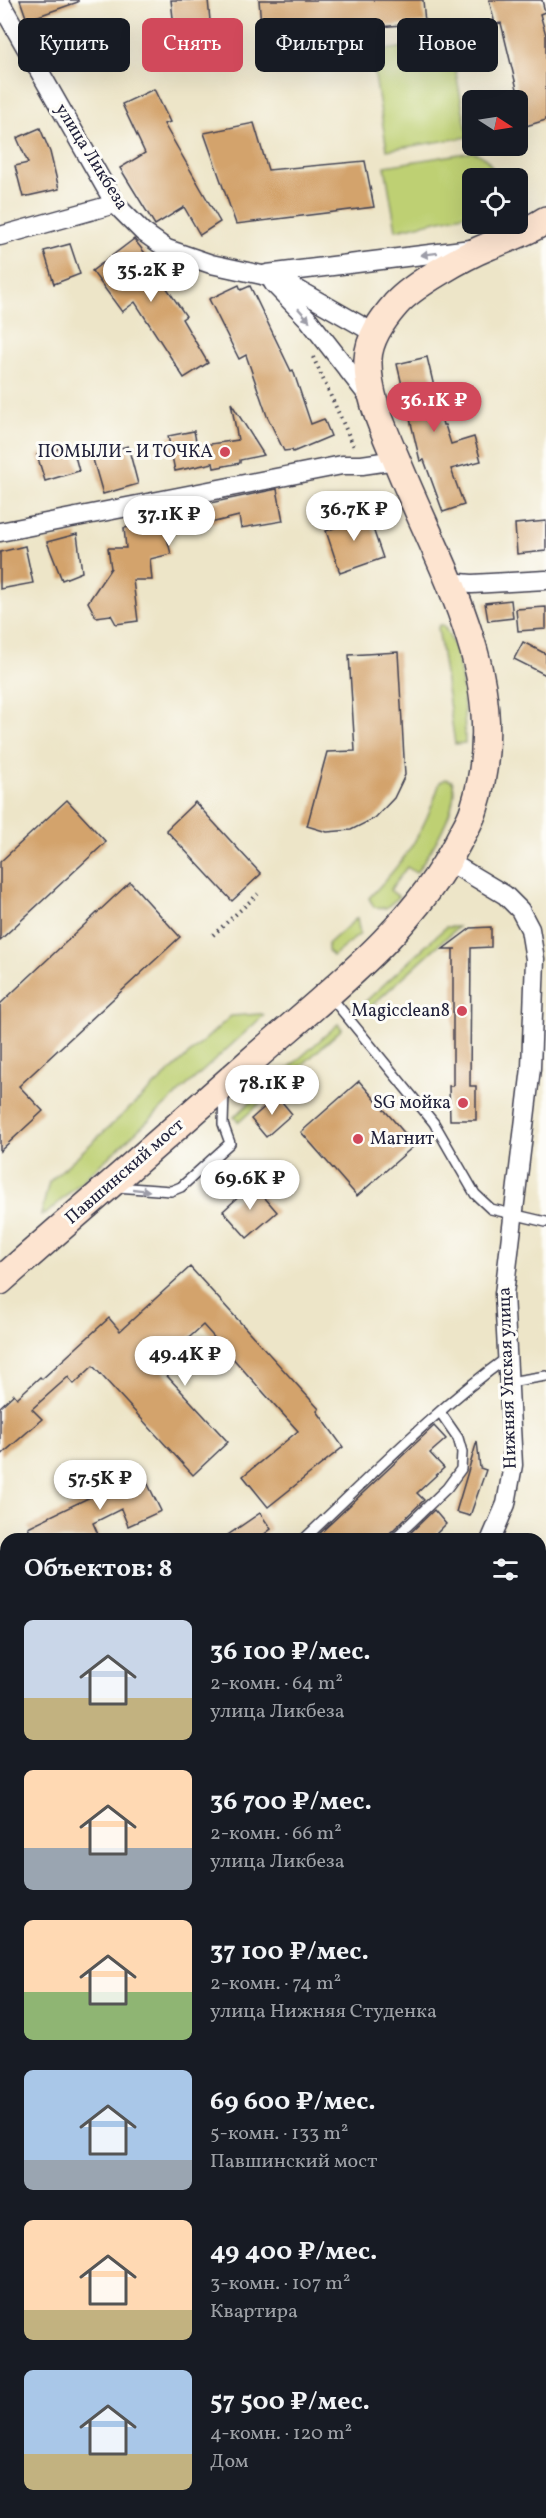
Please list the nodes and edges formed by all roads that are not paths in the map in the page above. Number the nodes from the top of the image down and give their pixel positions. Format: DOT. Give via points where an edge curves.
graph roads {
  1 [pos="0,2"];
  2 [pos="116,204"];
  3 [pos="546,220"];
  4 [pos="0,236"];
  5 [pos="487,247"];
  6 [pos="262,275"];
  7 [pos="374,333"];
  8 [pos="372,400"];
  9 [pos="396,460"];
  10 [pos="0,532"];
  11 [pos="546,580"];
  12 [pos="448,582"];
  13 [pos="448,861"];
  14 [pos="328,993"];
  15 [pos="225,1084"];
  16 [pos="111,1186"];
  17 [pos="513,1215"];
  18 [pos="546,1222"];
  19 [pos="0,1281"];
  20 [pos="508,1357"];
  21 [pos="546,1376"];
  22 [pos="509,1382"];
  23 [pos="440,1412"];
  24 [pos="310,1533"];
  25 [pos="400,1533"];
  26 [pos="494,1533"];
  1 -- 2 [label="street, улица Ликбеза"];
  2 -- 4 [label="street"];
  2 -- 6 [label="street, улица Ликбеза" via="166,249"];
  3 -- 5 [label="main road"];
  5 -- 6 [label="street, one-way"];
  5 -- 7 [label="main road" via="412,288"];
  6 -- 7 [label="street, улица Ликбеза" via="304,291"];
  6 -- 8 [label="street, one-way" via="308,319"];
  7 -- 8 [label="main road" via="368,358"];
  8 -- 9 [label="main road"];
  9 -- 10 [label="street" via="342,465"];
  9 -- 12 [label="main road"];
  11 -- 12 [label="street"];
  12 -- 13 [label="main road" via="470,637 486,717 486,763 473,812"];
  13 -- 14 [label="main road, Павшинский мост" via="414,909"];
  13 -- 17 [label="street, Нижняя Упская улица" via="505,895 530,928 534,959 531,1068"];
  14 -- 15 [label="main road, Павшинский мост"];
  14 -- 17 [label="lane" via="434,1123 475,1194 491,1209"];
  15 -- 16 [label="main road, Павшинский мост"];
  16 -- 15 [label="lane, one-way" via="161,1191 181,1187 230,1143 223,1124"];
  16 -- 19 [label="main road, Павшинский мост"];
  17 -- 18 [label="lane"];
  17 -- 20 [label="street, Нижняя Упская улица" via="504,1294"];
  20 -- 22 [label="street, Нижняя Упская улица"];
  20 -- 23 [label="lane"];
  21 -- 22 [label="lane"];
  22 -- 26 [label="street, Нижняя Упская улица" via="513,1465 506,1504"];
  23 -- 24 [label="lane"];
  23 -- 25 [label="lane" via="458,1438 461,1469"];
}
